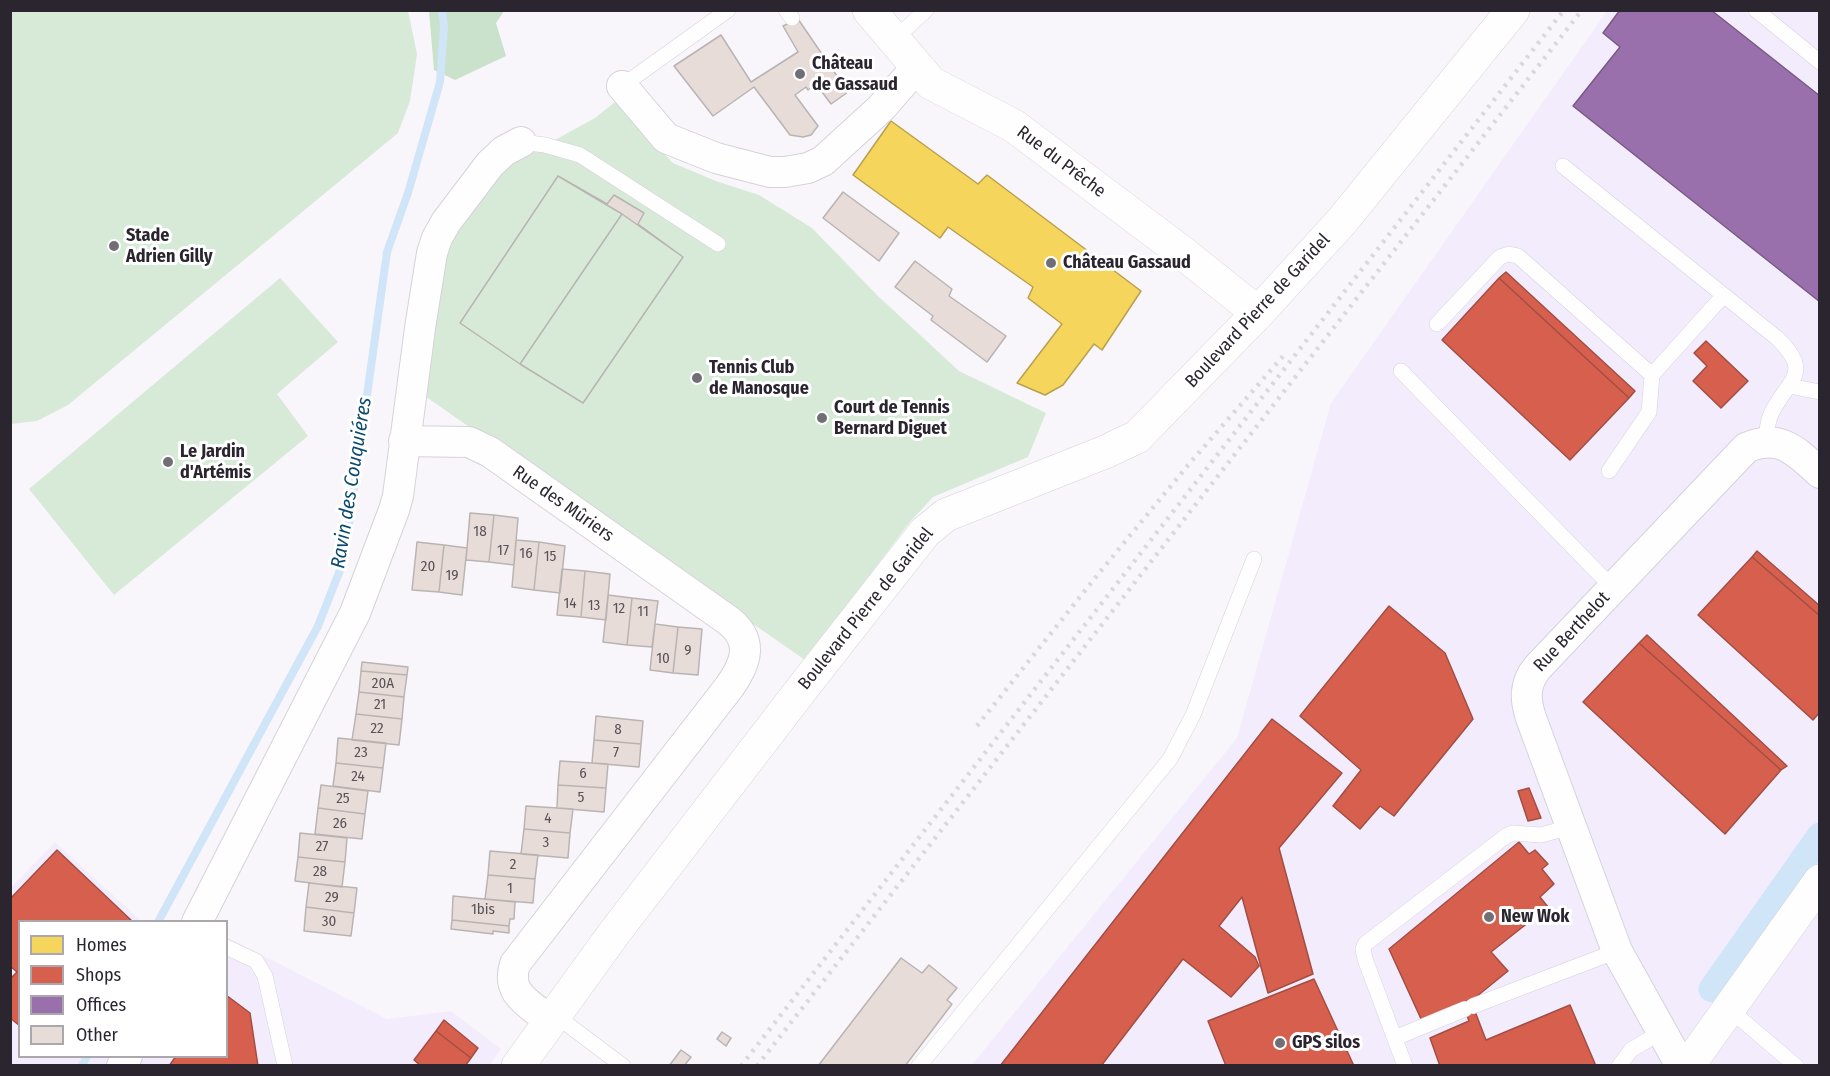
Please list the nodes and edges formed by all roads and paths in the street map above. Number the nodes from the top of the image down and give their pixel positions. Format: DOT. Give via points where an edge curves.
graph roads {
  1 [pos="728,10"];
  2 [pos="869,10"];
  3 [pos="926,10"];
  4 [pos="1513,10"];
  5 [pos="1756,10"];
  6 [pos="894,40"];
  7 [pos="1820,62"];
  8 [pos="924,75"];
  9 [pos="622,86"];
  10 [pos="520,142"];
  11 [pos="1563,166"];
  12 [pos="718,244"];
  13 [pos="1723,296"];
  14 [pos="1258,313"];
  15 [pos="1437,324"];
  16 [pos="1401,371"];
  17 [pos="1652,375"];
  18 [pos="1789,386"];
  19 [pos="1820,392"];
  20 [pos="404,441"];
  21 [pos="1765,442"];
  22 [pos="1609,471"];
  23 [pos="1820,473"];
  24 [pos="1254,559"];
  25 [pos="1613,588"];
  26 [pos="1570,826"];
  27 [pos="1820,881"];
  28 [pos="198,920"];
  29 [pos="228,948"];
  30 [pos="1617,951"];
  31 [pos="1729,1009"];
  32 [pos="553,1018"];
  33 [pos="1661,1032"];
  34 [pos="1395,1038"];
  35 [pos="285,1065"];
  36 [pos="518,1065"];
  37 [pos="623,1065"];
  38 [pos="919,1065"];
  39 [pos="1405,1065"];
  40 [pos="1619,1065"];
  41 [pos="1681,1065"];
  42 [pos="1688,1065"];
  43 [pos="1796,1065"];
  1 -- 9 [label="lane"];
  2 -- 6 [label="street, Rue du Prêche"];
  3 -- 6 [label="lane"];
  4 -- 14 [label="street, Boulevard Pierre de Garidel" via="1342,221"];
  5 -- 7 [label="lane"];
  6 -- 8 [label="street, Rue du Prêche"];
  8 -- 9 [label="street" via="817,165 777,172 716,158 666,138"];
  8 -- 14 [label="street, Rue du Prêche" via="1014,126"];
  10 -- 12 [label="lane" via="580,154"];
  10 -- 20 [label="street" via="490,164 437,238"];
  11 -- 13 [label="lane"];
  13 -- 17 [label="lane"];
  13 -- 18 [label="lane" via="1795,357 1797,368"];
  14 -- 32 [label="street, Boulevard Pierre de Garidel" via="1137,436 946,515 925,532 800,690"];
  15 -- 17 [label="lane" via="1500,257 1518,256"];
  16 -- 25 [label="lane"];
  17 -- 22 [label="lane" via="1649,412"];
  18 -- 19 [label="lane"];
  18 -- 21 [label="lane" via="1771,414"];
  20 -- 28 [label="street" via="398,496 355,613"];
  20 -- 32 [label="street, Rue des Mûriers" via="469,442 490,452 729,621 744,640 743,663 730,686 515,964 512,982 519,995"];
  21 -- 23 [label="street" via="1788,446"];
  21 -- 25 [label="street, Rue Berthelot" via="1746,448 1737,456"];
  24 -- 38 [label="lane" via="1193,715 1170,759"];
  25 -- 26 [label="street, Rue Berthelot" via="1537,668 1526,691 1526,703"];
  26 -- 30 [label="street, Rue Berthelot"];
  26 -- 34 [label="lane" via="1541,835 1506,836 1365,944 1365,959"];
  27 -- 31 [label="street"];
  29 -- 35 [label="lane" via="255,961 265,976"];
  30 -- 33 [label="street, Rue Berthelot"];
  30 -- 34 [label="lane"];
  31 -- 42 [label="street"];
  31 -- 43 [label="lane"];
  32 -- 36 [label="street, Boulevard Pierre de Garidel"];
  32 -- 37 [label="lane"];
  33 -- 40 [label="lane" via="1631,1050"];
  33 -- 41 [label="street, Rue Berthelot"];
  34 -- 39 [label="lane"];
}
